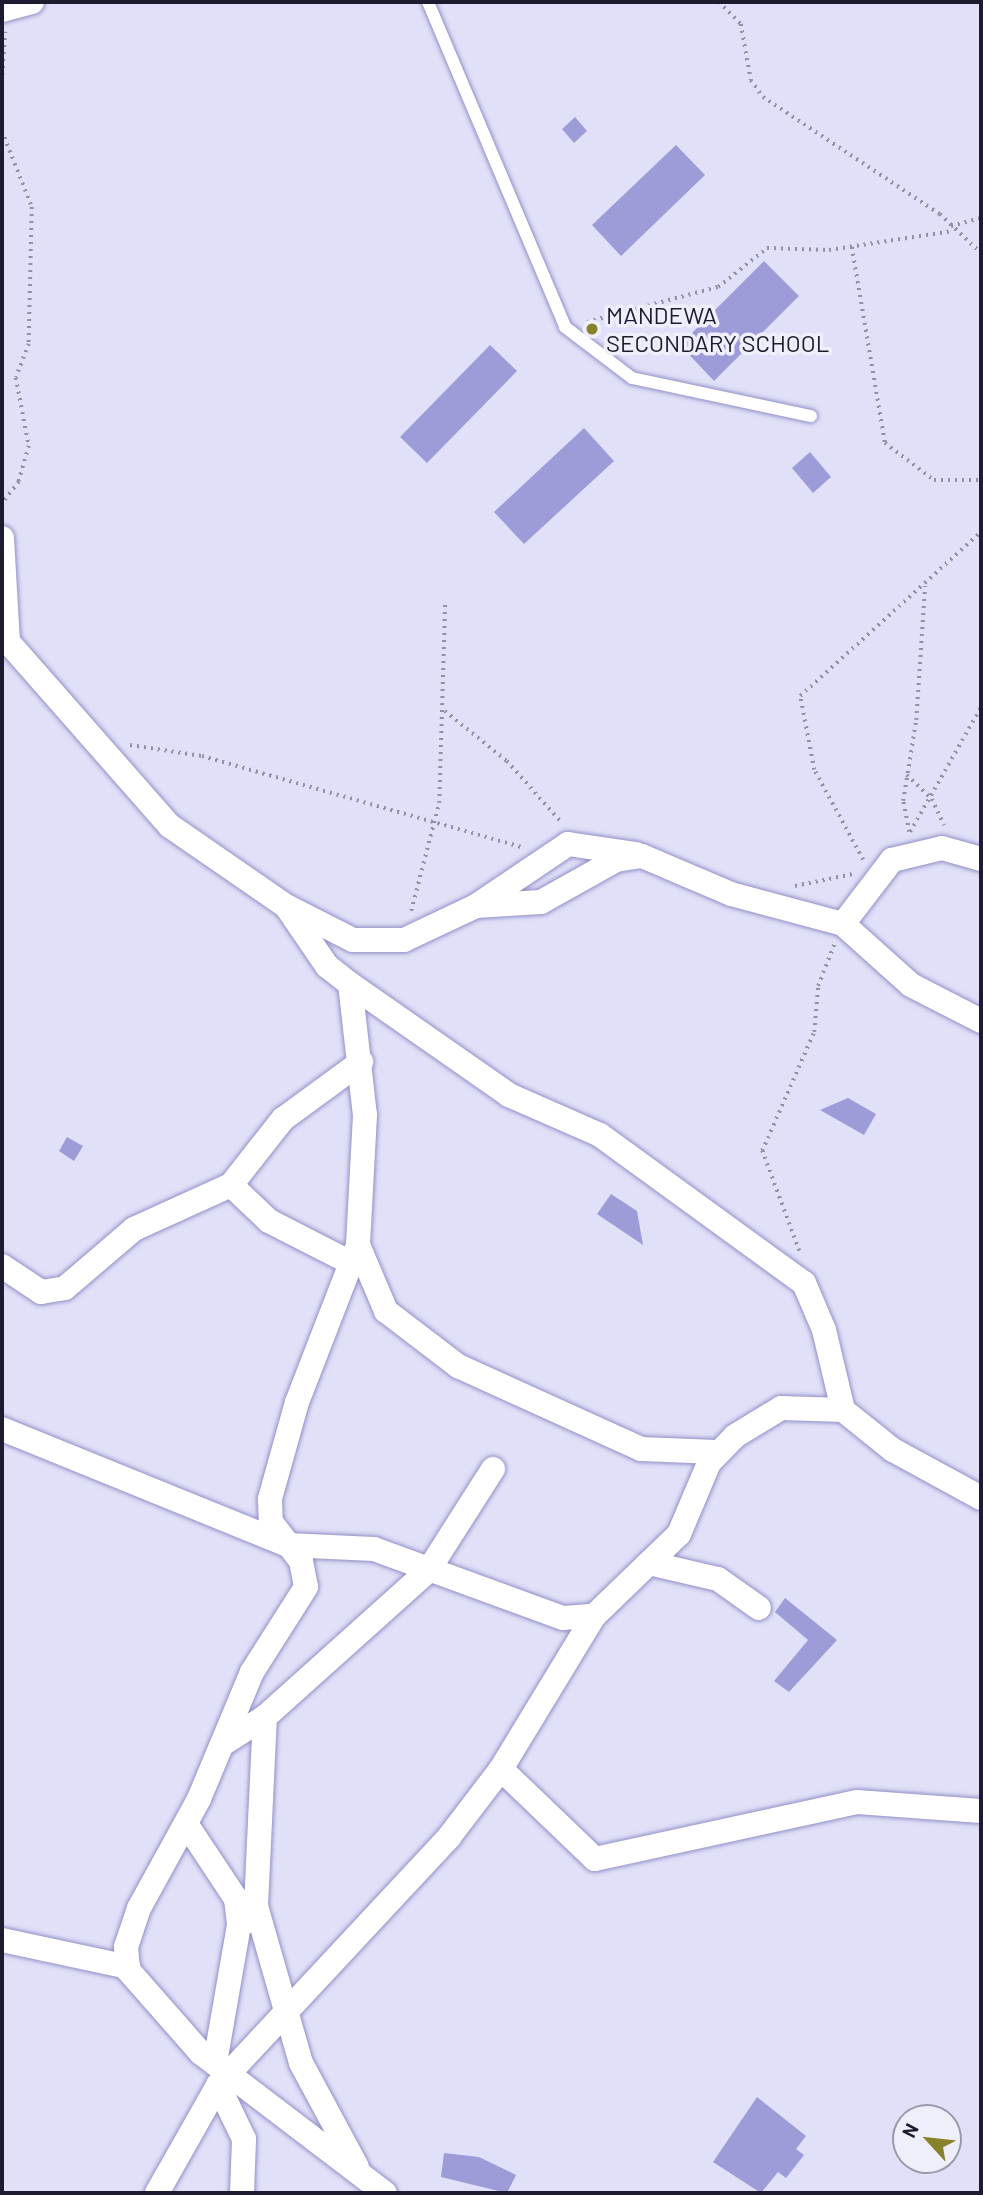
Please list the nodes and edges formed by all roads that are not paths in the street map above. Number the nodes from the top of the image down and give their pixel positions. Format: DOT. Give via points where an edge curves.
graph roads {
  1 [pos="32,2"];
  2 [pos="428,2"];
  3 [pos="2,10"];
  4 [pos="811,416"];
  5 [pos="2,538"];
  6 [pos="5,638"];
  7 [pos="642,856"];
  8 [pos="981,859"];
  9 [pos="286,906"];
  10 [pos="476,906"];
  11 [pos="843,924"];
  12 [pos="350,984"];
  13 [pos="981,1021"];
  14 [pos="361,1062"];
  15 [pos="231,1185"];
  16 [pos="354,1254"];
  17 [pos="2,1266"];
  18 [pos="843,1410"];
  19 [pos="2,1429"];
  20 [pos="716,1452"];
  21 [pos="493,1469"];
  22 [pos="981,1498"];
  23 [pos="287,1545"];
  24 [pos="649,1563"];
  25 [pos="428,1571"];
  26 [pos="760,1608"];
  27 [pos="594,1616"];
  28 [pos="265,1717"];
  29 [pos="224,1743"];
  30 [pos="501,1769"];
  31 [pos="981,1811"];
  32 [pos="187,1825"];
  33 [pos="256,1906"];
  34 [pos="2,1940"];
  35 [pos="236,1950"];
  36 [pos="128,1967"];
  37 [pos="285,2014"];
  38 [pos="220,2073"];
  39 [pos="358,2171"];
  40 [pos="157,2193"];
  41 [pos="242,2193"];
  42 [pos="385,2193"];
  1 -- 3 [label="street"];
  2 -- 4 [label="lane" via="565,327 632,378"];
  5 -- 6 [label="street"];
  6 -- 9 [label="street" via="104,744 170,826"];
  7 -- 10 [label="street" via="616,860 541,902"];
  7 -- 10 [label="street" via="568,845"];
  7 -- 11 [label="street" via="731,894"];
  8 -- 11 [label="street" via="942,848 881,866"];
  9 -- 10 [label="street" via="353,940 404,940"];
  9 -- 12 [label="street" via="327,966"];
  11 -- 13 [label="street" via="911,985"];
  12 -- 14 [label="street"];
  12 -- 18 [label="street" via="509,1095 600,1135 804,1283 824,1330"];
  14 -- 15 [label="street" via="283,1119"];
  14 -- 16 [label="street" via="365,1115"];
  15 -- 16 [label="street" via="269,1221"];
  15 -- 17 [label="street" via="134,1229 65,1288 41,1292"];
  16 -- 20 [label="street" via="386,1311 458,1366 641,1449"];
  16 -- 23 [label="street" via="297,1402 270,1499 271,1522"];
  18 -- 20 [label="street" via="781,1408"];
  18 -- 22 [label="street" via="893,1450"];
  19 -- 23 [label="street"];
  20 -- 24 [label="street" via="679,1534"];
  21 -- 25 [label="street"];
  23 -- 25 [label="street" via="374,1549"];
  23 -- 29 [label="street" via="307,1574 306,1587 252,1672"];
  24 -- 26 [label="street" via="718,1580"];
  24 -- 27 [label="street"];
  25 -- 27 [label="street" via="563,1618"];
  25 -- 28 [label="street" via="326,1656"];
  27 -- 30 [label="street"];
  28 -- 29 [label="street"];
  28 -- 33 [label="street"];
  29 -- 32 [label="street"];
  30 -- 31 [label="street" via="595,1859 857,1802"];
  30 -- 37 [label="street" via="449,1837"];
  32 -- 35 [label="street" via="236,1899"];
  32 -- 36 [label="street" via="139,1908 126,1947"];
  33 -- 35 [label="street"];
  33 -- 37 [label="street"];
  34 -- 36 [label="street"];
  35 -- 38 [label="street"];
  36 -- 38 [label="street"];
  37 -- 38 [label="street"];
  37 -- 39 [label="street" via="314,2094"];
  38 -- 39 [label="street"];
  38 -- 40 [label="street"];
  38 -- 41 [label="street" via="244,2139"];
  39 -- 42 [label="street"];
}
